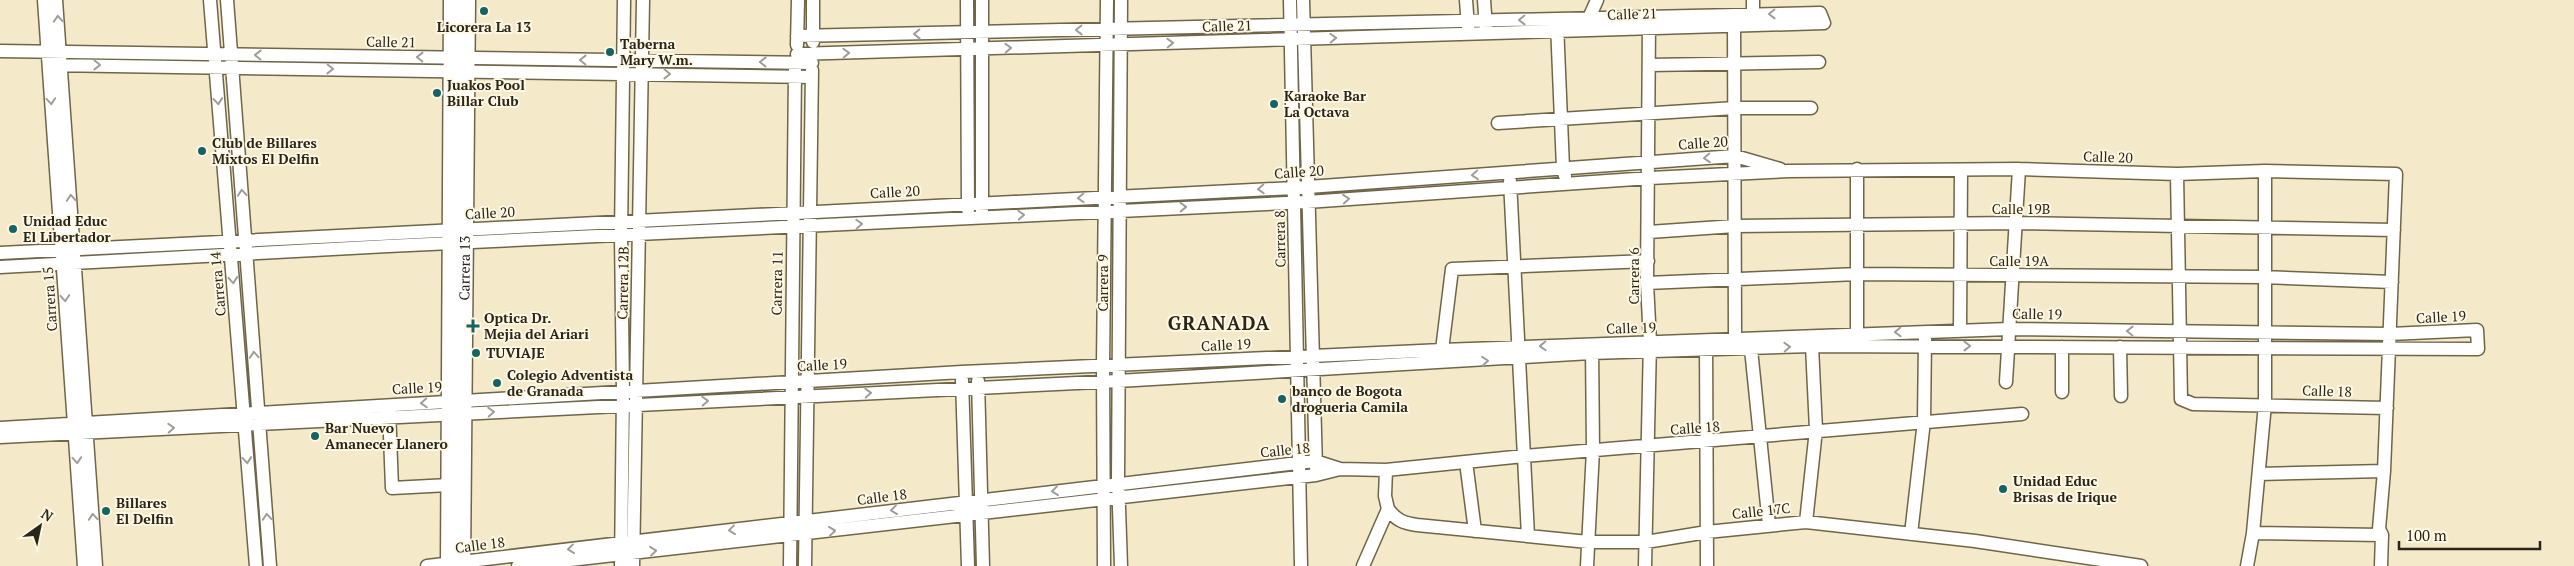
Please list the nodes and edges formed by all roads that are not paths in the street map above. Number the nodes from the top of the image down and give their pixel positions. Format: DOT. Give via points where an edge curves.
graph roads {
  1 [pos="44,0"];
  2 [pos="56,0"];
  3 [pos="210,0"];
  4 [pos="227,0"];
  5 [pos="452,0"];
  6 [pos="467,0"];
  7 [pos="624,0"];
  8 [pos="643,0"];
  9 [pos="798,0"];
  10 [pos="813,0"];
  11 [pos="967,0"];
  12 [pos="982,0"];
  13 [pos="1107,0"];
  14 [pos="1121,0"];
  15 [pos="1290,0"];
  16 [pos="1302,0"];
  17 [pos="1466,0"];
  18 [pos="1484,0"];
  19 [pos="1597,0"];
  20 [pos="1753,0"];
  21 [pos="1734,20"];
  22 [pos="1649,23"];
  23 [pos="1589,24"];
  24 [pos="1296,25"];
  25 [pos="1557,25"];
  26 [pos="1468,27"];
  27 [pos="1486,27"];
  28 [pos="1107,29"];
  29 [pos="1120,29"];
  30 [pos="967,32"];
  31 [pos="982,32"];
  32 [pos="797,36"];
  33 [pos="813,36"];
  34 [pos="1297,39"];
  35 [pos="1122,44"];
  36 [pos="1107,45"];
  37 [pos="982,48"];
  38 [pos="968,49"];
  39 [pos="0,51"];
  40 [pos="796,58"];
  41 [pos="812,58"];
  42 [pos="54,59"];
  43 [pos="623,60"];
  44 [pos="642,60"];
  45 [pos="215,61"];
  46 [pos="232,61"];
  47 [pos="1735,62"];
  48 [pos="1819,62"];
  49 [pos="459,65"];
  50 [pos="1650,65"];
  51 [pos="624,74"];
  52 [pos="642,74"];
  53 [pos="795,76"];
  54 [pos="812,76"];
  55 [pos="795,107"];
  56 [pos="811,107"];
  57 [pos="1735,108"];
  58 [pos="1811,108"];
  59 [pos="1648,114"];
  60 [pos="1561,118"];
  61 [pos="1498,123"];
  62 [pos="1735,156"];
  63 [pos="1648,162"];
  64 [pos="1563,168"];
  65 [pos="1857,169"];
  66 [pos="1960,170"];
  67 [pos="2019,170"];
  68 [pos="1789,171"];
  69 [pos="2265,171"];
  70 [pos="1509,173"];
  71 [pos="2177,174"];
  72 [pos="1735,175"];
  73 [pos="1650,178"];
  74 [pos="1569,184"];
  75 [pos="1300,187"];
  76 [pos="1510,188"];
  77 [pos="981,202"];
  78 [pos="1301,202"];
  79 [pos="968,203"];
  80 [pos="1112,203"];
  81 [pos="810,211"];
  82 [pos="793,212"];
  83 [pos="968,217"];
  84 [pos="982,217"];
  85 [pos="638,220"];
  86 [pos="621,221"];
  87 [pos="2016,223"];
  88 [pos="1857,224"];
  89 [pos="1960,224"];
  90 [pos="810,226"];
  91 [pos="1735,226"];
  92 [pos="2264,226"];
  93 [pos="793,227"];
  94 [pos="2178,227"];
  95 [pos="2394,230"];
  96 [pos="1649,232"];
  97 [pos="639,234"];
  98 [pos="621,235"];
  99 [pos="457,236"];
  100 [pos="246,247"];
  101 [pos="230,248"];
  102 [pos="68,250"];
  103 [pos="0,253"];
  104 [pos="144,253"];
  105 [pos="1648,261"];
  106 [pos="69,263"];
  107 [pos="1515,266"];
  108 [pos="0,267"];
  109 [pos="1857,274"];
  110 [pos="1962,276"];
  111 [pos="2012,276"];
  112 [pos="2178,277"];
  113 [pos="2263,277"];
  114 [pos="1735,278"];
  115 [pos="2392,282"];
  116 [pos="1648,283"];
  117 [pos="2009,329"];
  118 [pos="1960,330"];
  119 [pos="1925,331"];
  120 [pos="2179,332"];
  121 [pos="2264,333"];
  122 [pos="1857,334"];
  123 [pos="2390,334"];
  124 [pos="1735,339"];
  125 [pos="1706,344"];
  126 [pos="1812,346"];
  127 [pos="1925,346"];
  128 [pos="2008,346"];
  129 [pos="1650,347"];
  130 [pos="2062,347"];
  131 [pos="2120,347"];
  132 [pos="2179,347"];
  133 [pos="2263,348"];
  134 [pos="2389,348"];
  135 [pos="1592,349"];
  136 [pos="1752,349"];
  137 [pos="1439,350"];
  138 [pos="1519,353"];
  139 [pos="1462,356"];
  140 [pos="1296,357"];
  141 [pos="1311,357"];
  142 [pos="1118,365"];
  143 [pos="1103,366"];
  144 [pos="1312,370"];
  145 [pos="1297,371"];
  146 [pos="962,372"];
  147 [pos="978,372"];
  148 [pos="808,381"];
  149 [pos="1118,381"];
  150 [pos="790,382"];
  151 [pos="1104,382"];
  152 [pos="2006,382"];
  153 [pos="677,388"];
  154 [pos="962,388"];
  155 [pos="978,388"];
  156 [pos="629,391"];
  157 [pos="2062,392"];
  158 [pos="791,396"];
  159 [pos="808,396"];
  160 [pos="2121,396"];
  161 [pos="558,402"];
  162 [pos="680,402"];
  163 [pos="2265,404"];
  164 [pos="629,405"];
  165 [pos="456,407"];
  166 [pos="2387,408"];
  167 [pos="389,411"];
  168 [pos="2022,414"];
  169 [pos="259,418"];
  170 [pos="244,419"];
  171 [pos="1924,421"];
  172 [pos="0,428"];
  173 [pos="81,428"];
  174 [pos="1816,430"];
  175 [pos="0,437"];
  176 [pos="1759,438"];
  177 [pos="964,441"];
  178 [pos="980,442"];
  179 [pos="1705,442"];
  180 [pos="1649,446"];
  181 [pos="1593,450"];
  182 [pos="1524,456"];
  183 [pos="1315,461"];
  184 [pos="1466,462"];
  185 [pos="1298,463"];
  186 [pos="1340,469"];
  187 [pos="1386,470"];
  188 [pos="2384,471"];
  189 [pos="2259,474"];
  190 [pos="1316,475"];
  191 [pos="1299,477"];
  192 [pos="1118,484"];
  193 [pos="449,485"];
  194 [pos="1103,486"];
  195 [pos="265,492"];
  196 [pos="250,493"];
  197 [pos="1119,498"];
  198 [pos="981,500"];
  199 [pos="1104,500"];
  200 [pos="966,502"];
  201 [pos="1388,509"];
  202 [pos="982,514"];
  203 [pos="966,516"];
  204 [pos="1806,522"];
  205 [pos="1769,525"];
  206 [pos="806,527"];
  207 [pos="790,529"];
  208 [pos="1475,531"];
  209 [pos="1707,532"];
  210 [pos="2253,533"];
  211 [pos="1911,534"];
  212 [pos="2382,535"];
  213 [pos="1528,536"];
  214 [pos="1588,542"];
  215 [pos="1646,542"];
  216 [pos="627,554"];
  217 [pos="270,562"];
  218 [pos="256,563"];
  219 [pos="455,564"];
  220 [pos="2135,565"];
  221 [pos="84,566"];
  222 [pos="96,566"];
  223 [pos="427,566"];
  224 [pos="518,566"];
  225 [pos="790,566"];
  226 [pos="805,566"];
  227 [pos="968,566"];
  228 [pos="983,566"];
  229 [pos="1104,566"];
  230 [pos="1121,566"];
  231 [pos="1301,566"];
  232 [pos="1363,566"];
  233 [pos="1587,566"];
  234 [pos="1645,566"];
  235 [pos="1706,566"];
  236 [pos="2247,566"];
  237 [pos="2381,566"];
  1 -- 42 [label="street, Carrera 15"];
  42 -- 2 [label="street, Carrera 15, one-way"];
  3 -- 45 [label="street, Carrera 14"];
  4 -- 46 [label="street"];
  5 -- 49 [label="main road, Carrera 13"];
  6 -- 49 [label="main road, Carrera 13"];
  7 -- 43 [label="street, Carrera 12B"];
  8 -- 44 [label="street, Carrera 12B"];
  9 -- 32 [label="street, Carrera 11"];
  10 -- 33 [label="street"];
  11 -- 30 [label="street"];
  12 -- 31 [label="street"];
  13 -- 28 [label="street, Carrera 9"];
  14 -- 29 [label="street, Carrera 9"];
  15 -- 24 [label="street, Carrera 8"];
  16 -- 24 [label="street, Carrera 8"];
  17 -- 26 [label="street"];
  18 -- 27 [label="street"];
  19 -- 23 [label="street"];
  20 -- 21 [label="street, Calle 21" via="1753,20"];
  21 -- 22 [label="street, Calle 21"];
  21 -- 47 [label="street"];
  22 -- 23 [label="street, Calle 21"];
  22 -- 50 [label="street, Carrera 6"];
  23 -- 25 [label="street, Calle 21"];
  24 -- 26 [label="street, Calle 21"];
  24 -- 29 [label="street, Calle 21"];
  24 -- 34 [label="street, Carrera 8"];
  25 -- 27 [label="street, Calle 21"];
  25 -- 60 [label="street"];
  26 -- 27 [label="street, Calle 21"];
  34 -- 26 [label="street, Calle 21, one-way"];
  28 -- 29 [label="street, Calle 21"];
  28 -- 31 [label="street, Calle 21, one-way"];
  28 -- 36 [label="street, Carrera 9"];
  29 -- 35 [label="street, Carrera 9"];
  30 -- 31 [label="street, Calle 21"];
  30 -- 33 [label="street, Calle 21, one-way"];
  30 -- 38 [label="street"];
  31 -- 37 [label="street"];
  32 -- 33 [label="street, Calle 21"];
  32 -- 40 [label="street, Carrera 11"];
  33 -- 41 [label="street"];
  35 -- 34 [label="street, Calle 21, one-way"];
  34 -- 75 [label="street, Carrera 8"];
  35 -- 36 [label="street, Calle 21"];
  35 -- 80 [label="street, Carrera 9"];
  37 -- 36 [label="street, Calle 21, one-way"];
  36 -- 80 [label="street, Carrera 9"];
  37 -- 38 [label="street, Calle 21"];
  37 -- 77 [label="street"];
  41 -- 38 [label="street, Calle 21, one-way"];
  38 -- 79 [label="street"];
  39 -- 42 [label="street, Calle 21"];
  40 -- 41 [label="street, Calle 21"];
  40 -- 44 [label="street, Calle 21, one-way"];
  40 -- 53 [label="street, Carrera 11"];
  41 -- 54 [label="street"];
  42 -- 45 [label="street, Calle 21"];
  42 -- 102 [label="street, Carrera 15"];
  43 -- 44 [label="street, Calle 21"];
  43 -- 49 [label="street, Calle 21, one-way"];
  43 -- 51 [label="street, Carrera 12B"];
  44 -- 52 [label="street, Carrera 12B"];
  45 -- 46 [label="street, Calle 21"];
  45 -- 101 [label="street, Carrera 14, one-way"];
  46 -- 49 [label="street, Calle 21"];
  100 -- 46 [label="street, one-way"];
  47 -- 48 [label="street"];
  47 -- 50 [label="street"];
  47 -- 57 [label="street"];
  49 -- 51 [label="street, Calle 21"];
  49 -- 99 [label="main road, Carrera 13"];
  50 -- 59 [label="street, Carrera 6"];
  51 -- 52 [label="street, Calle 21"];
  51 -- 86 [label="street, Carrera 12B"];
  52 -- 53 [label="street, Calle 21, one-way"];
  52 -- 85 [label="street, Carrera 12B"];
  53 -- 54 [label="street, Calle 21"];
  53 -- 55 [label="street, Carrera 11"];
  54 -- 56 [label="street"];
  55 -- 56 [label="street"];
  55 -- 82 [label="street, Carrera 11"];
  56 -- 81 [label="street"];
  57 -- 58 [label="street"];
  57 -- 59 [label="street"];
  57 -- 62 [label="street"];
  59 -- 60 [label="street"];
  59 -- 63 [label="street, Carrera 6"];
  60 -- 61 [label="street"];
  60 -- 64 [label="street"];
  62 -- 63 [label="street, Calle 20, one-way"];
  62 -- 68 [label="street, Calle 20"];
  62 -- 72 [label="street"];
  63 -- 64 [label="street, Calle 20"];
  63 -- 73 [label="street, Carrera 6"];
  64 -- 70 [label="street, Calle 20"];
  64 -- 74 [label="street"];
  65 -- 66 [label="street, Calle 20"];
  65 -- 68 [label="street, Calle 20"];
  65 -- 88 [label="street"];
  66 -- 67 [label="street, Calle 20"];
  66 -- 89 [label="street"];
  67 -- 71 [label="street, Calle 20"];
  67 -- 87 [label="street"];
  68 -- 72 [label="street, Calle 20"];
  69 -- 71 [label="street, Calle 20"];
  69 -- 92 [label="street"];
  69 -- 95 [label="street, Calle 20" via="2396,174"];
  70 -- 75 [label="street, Calle 20, one-way"];
  70 -- 76 [label="street"];
  71 -- 94 [label="street"];
  72 -- 73 [label="street, Calle 20"];
  72 -- 91 [label="street"];
  73 -- 74 [label="street, Calle 20"];
  73 -- 96 [label="street, Carrera 6"];
  74 -- 76 [label="street, Calle 20"];
  75 -- 78 [label="street, Carrera 8"];
  75 -- 80 [label="street, Calle 20, one-way"];
  78 -- 76 [label="street, Calle 20, one-way"];
  76 -- 107 [label="street"];
  77 -- 79 [label="street, Calle 20"];
  80 -- 77 [label="street, Calle 20, one-way"];
  77 -- 84 [label="street"];
  80 -- 78 [label="street, Calle 20, one-way"];
  78 -- 140 [label="street, Carrera 8"];
  78 -- 141 [label="street, Carrera 8"];
  79 -- 81 [label="street, Calle 20"];
  79 -- 83 [label="street"];
  84 -- 80 [label="street, Calle 20, one-way"];
  80 -- 142 [label="street, Carrera 9"];
  80 -- 143 [label="street, Carrera 9"];
  81 -- 82 [label="street, Calle 20"];
  81 -- 90 [label="street"];
  82 -- 85 [label="street, Calle 20"];
  82 -- 93 [label="street, Carrera 11"];
  83 -- 84 [label="street, Calle 20"];
  90 -- 83 [label="street, Calle 20, one-way"];
  85 -- 86 [label="street, Calle 20"];
  85 -- 97 [label="street, Carrera 12B"];
  86 -- 98 [label="street, Carrera 12B"];
  86 -- 99 [label="street, Calle 20"];
  87 -- 89 [label="street, Calle 19B"];
  87 -- 94 [label="street, Calle 19B"];
  87 -- 111 [label="street"];
  88 -- 89 [label="street, Calle 19B"];
  88 -- 91 [label="street, Calle 19B"];
  88 -- 109 [label="street"];
  89 -- 110 [label="street"];
  90 -- 93 [label="street, Calle 20"];
  90 -- 148 [label="street"];
  91 -- 96 [label="street, Calle 19B"];
  91 -- 114 [label="street"];
  92 -- 94 [label="street, Calle 19B"];
  92 -- 95 [label="street, Calle 19B"];
  92 -- 113 [label="street"];
  93 -- 97 [label="street, Calle 20"];
  93 -- 150 [label="street, Carrera 11"];
  94 -- 112 [label="street"];
  95 -- 115 [label="street"];
  96 -- 105 [label="street, Carrera 6"];
  97 -- 98 [label="street, Calle 20"];
  97 -- 156 [label="street, Carrera 12B"];
  98 -- 99 [label="street, Calle 20"];
  98 -- 156 [label="street, Carrera 12B"];
  99 -- 100 [label="street, Calle 20"];
  99 -- 165 [label="main road, Carrera 13"];
  100 -- 101 [label="street, Calle 20"];
  169 -- 100 [label="street, one-way"];
  101 -- 104 [label="street, Calle 20"];
  101 -- 170 [label="street, Carrera 14, one-way"];
  102 -- 103 [label="street, Calle 20"];
  102 -- 104 [label="street, Calle 20"];
  102 -- 106 [label="street, Carrera 15"];
  104 -- 106 [label="street, Calle 20"];
  105 -- 107 [label="street"];
  105 -- 116 [label="street, Carrera 6"];
  106 -- 108 [label="street, Calle 20"];
  106 -- 173 [label="street, Carrera 15"];
  107 -- 137 [label="street" via="1452,270"];
  107 -- 138 [label="street"];
  109 -- 110 [label="street, Calle 19A"];
  109 -- 114 [label="street, Calle 19A"];
  109 -- 122 [label="street"];
  110 -- 111 [label="street, Calle 19A"];
  110 -- 118 [label="street"];
  111 -- 112 [label="street, Calle 19A"];
  111 -- 117 [label="street"];
  112 -- 113 [label="street, Calle 19A"];
  112 -- 120 [label="street"];
  113 -- 115 [label="street, Calle 19A"];
  113 -- 121 [label="street"];
  114 -- 116 [label="street, Calle 19A"];
  114 -- 124 [label="street"];
  115 -- 123 [label="street"];
  116 -- 129 [label="street, Carrera 6"];
  117 -- 118 [label="street, Calle 19"];
  120 -- 117 [label="street, Calle 19, one-way"];
  117 -- 128 [label="street"];
  118 -- 119 [label="street, Calle 19"];
  119 -- 122 [label="street, Calle 19, one-way"];
  119 -- 127 [label="street"];
  120 -- 121 [label="street, Calle 19"];
  120 -- 132 [label="street"];
  121 -- 123 [label="street, Calle 19"];
  121 -- 133 [label="street"];
  122 -- 124 [label="street, Calle 19"];
  123 -- 134 [label="street"];
  123 -- 134 [label="street, Calle 19" via="2477,330 2478,349"];
  124 -- 125 [label="street, Calle 19"];
  125 -- 129 [label="street, Calle 19"];
  125 -- 136 [label="street, Calle 19"];
  125 -- 179 [label="street"];
  126 -- 127 [label="street, Calle 19"];
  136 -- 126 [label="street, Calle 19, one-way"];
  126 -- 174 [label="street"];
  127 -- 128 [label="street, Calle 19, one-way"];
  127 -- 171 [label="street"];
  128 -- 130 [label="street, Calle 19"];
  128 -- 152 [label="street"];
  129 -- 135 [label="street, Calle 19"];
  129 -- 180 [label="street, Carrera 6"];
  130 -- 131 [label="street, Calle 19"];
  130 -- 157 [label="street"];
  131 -- 132 [label="street, Calle 19"];
  131 -- 160 [label="street"];
  132 -- 133 [label="street, Calle 19"];
  132 -- 163 [label="street, Calle 18" via="2181,399 2193,404"];
  133 -- 134 [label="street, Calle 19"];
  133 -- 163 [label="street"];
  134 -- 166 [label="street"];
  135 -- 138 [label="street, Calle 19"];
  135 -- 181 [label="street"];
  136 -- 176 [label="street"];
  137 -- 139 [label="street, Calle 19"];
  137 -- 141 [label="street, Calle 19"];
  138 -- 139 [label="street, Calle 19"];
  138 -- 182 [label="street"];
  139 -- 144 [label="street, Calle 19" via="1436,363"];
  140 -- 141 [label="street, Calle 19"];
  140 -- 142 [label="street, Calle 19"];
  140 -- 145 [label="street, Carrera 8"];
  141 -- 144 [label="street, Carrera 8"];
  142 -- 143 [label="street, Calle 19"];
  142 -- 149 [label="street, Carrera 9"];
  143 -- 147 [label="street, Calle 19"];
  143 -- 151 [label="street, Carrera 9"];
  144 -- 145 [label="street, Calle 19"];
  144 -- 183 [label="street, Carrera 8"];
  145 -- 149 [label="street, Calle 19"];
  145 -- 185 [label="street, Carrera 8"];
  146 -- 147 [label="street, Calle 19"];
  146 -- 148 [label="street, Calle 19"];
  146 -- 154 [label="street"];
  147 -- 155 [label="street"];
  148 -- 150 [label="street, Calle 19"];
  148 -- 159 [label="street"];
  149 -- 151 [label="street, Calle 19"];
  149 -- 192 [label="street, Carrera 9"];
  150 -- 153 [label="street, Calle 19"];
  150 -- 158 [label="street, Carrera 11"];
  151 -- 155 [label="street, Calle 19"];
  151 -- 194 [label="street, Carrera 9"];
  153 -- 156 [label="street, Calle 19"];
  153 -- 162 [label="street"];
  154 -- 155 [label="street, Calle 19"];
  159 -- 154 [label="street, Calle 19, one-way"];
  154 -- 177 [label="street"];
  155 -- 178 [label="street"];
  156 -- 161 [label="street, Calle 19"];
  156 -- 164 [label="street, Carrera 12B"];
  158 -- 159 [label="street, Calle 19"];
  162 -- 158 [label="street, Calle 19, one-way"];
  158 -- 207 [label="street, Carrera 11"];
  159 -- 206 [label="street"];
  161 -- 164 [label="street, Calle 19"];
  161 -- 165 [label="street, Calle 19"];
  162 -- 164 [label="street, Calle 19"];
  163 -- 166 [label="street, Calle 18"];
  163 -- 189 [label="street"];
  164 -- 216 [label="street, Carrera 12B"];
  165 -- 167 [label="street, Calle 19"];
  165 -- 193 [label="main road, Carrera 13"];
  165 -- 219 [label="main road, Carrera 13"];
  166 -- 188 [label="street"];
  167 -- 169 [label="street, Calle 19"];
  167 -- 193 [label="street" via="392,488"];
  168 -- 171 [label="street, Calle 18"];
  169 -- 170 [label="street, Calle 19"];
  169 -- 195 [label="street"];
  170 -- 173 [label="street, Calle 19"];
  170 -- 196 [label="street, Carrera 14, one-way"];
  171 -- 174 [label="street, Calle 18"];
  171 -- 211 [label="street"];
  172 -- 173 [label="street, Calle 19"];
  173 -- 175 [label="street, Calle 19"];
  173 -- 221 [label="street, Carrera 15, one-way"];
  222 -- 173 [label="street, Carrera 15, one-way"];
  174 -- 176 [label="street, Calle 18"];
  174 -- 204 [label="street"];
  176 -- 179 [label="street, Calle 18"];
  176 -- 205 [label="street"];
  177 -- 178 [label="street"];
  177 -- 200 [label="street"];
  178 -- 198 [label="street"];
  179 -- 180 [label="street, Calle 18"];
  179 -- 209 [label="street"];
  180 -- 181 [label="street, Calle 18"];
  180 -- 215 [label="street, Carrera 6"];
  181 -- 182 [label="street, Calle 18"];
  181 -- 214 [label="street"];
  182 -- 184 [label="street, Calle 18"];
  182 -- 213 [label="street"];
  183 -- 185 [label="street, Calle 18"];
  183 -- 186 [label="street, Calle 18"];
  183 -- 190 [label="street, Carrera 8"];
  184 -- 187 [label="street, Calle 18"];
  184 -- 208 [label="street"];
  185 -- 191 [label="street, Carrera 8"];
  185 -- 192 [label="street, Calle 18"];
  186 -- 187 [label="street, Calle 18"];
  186 -- 190 [label="street, Calle 18"];
  187 -- 201 [label="street"];
  188 -- 189 [label="street"];
  188 -- 212 [label="street" via="2379,529"];
  189 -- 210 [label="street"];
  190 -- 191 [label="street, Calle 18"];
  191 -- 197 [label="street, Calle 18"];
  191 -- 231 [label="street, Carrera 8"];
  192 -- 194 [label="street, Calle 18"];
  192 -- 197 [label="street, Carrera 9"];
  193 -- 219 [label="main road, Carrera 13"];
  194 -- 198 [label="street, Calle 18, one-way"];
  194 -- 199 [label="street, Carrera 9"];
  195 -- 196 [label="street"];
  217 -- 195 [label="street, one-way"];
  196 -- 218 [label="street, Carrera 14"];
  197 -- 199 [label="street, Calle 18"];
  197 -- 230 [label="street, Carrera 9"];
  198 -- 200 [label="street, Calle 18"];
  198 -- 202 [label="street"];
  199 -- 202 [label="street, Calle 18"];
  199 -- 229 [label="street, Carrera 9"];
  200 -- 203 [label="street"];
  200 -- 206 [label="street, Calle 18, one-way"];
  201 -- 208 [label="street, Calle 17C" via="1402,523"];
  201 -- 232 [label="street"];
  202 -- 203 [label="street, Calle 18"];
  202 -- 228 [label="street"];
  206 -- 203 [label="street, Calle 18, one-way"];
  203 -- 227 [label="street"];
  204 -- 205 [label="street, Calle 17C"];
  204 -- 211 [label="street, Calle 17C"];
  205 -- 209 [label="street, Calle 17C"];
  206 -- 207 [label="street, Calle 18"];
  206 -- 226 [label="street"];
  207 -- 216 [label="street, Calle 18"];
  207 -- 225 [label="street, Carrera 11"];
  208 -- 213 [label="street, Calle 17C"];
  209 -- 215 [label="street, Calle 17C"];
  209 -- 235 [label="street"];
  210 -- 212 [label="street"];
  210 -- 236 [label="street"];
  211 -- 220 [label="street, Calle 17C"];
  212 -- 237 [label="street"];
  213 -- 214 [label="street, Calle 17C"];
  214 -- 215 [label="street, Calle 17C"];
  214 -- 233 [label="street"];
  215 -- 234 [label="street, Carrera 6"];
  216 -- 219 [label="street, Calle 18, one-way"];
  216 -- 224 [label="street, Calle 18"];
  217 -- 218 [label="street"];
  219 -- 223 [label="street, Calle 18"];
}
